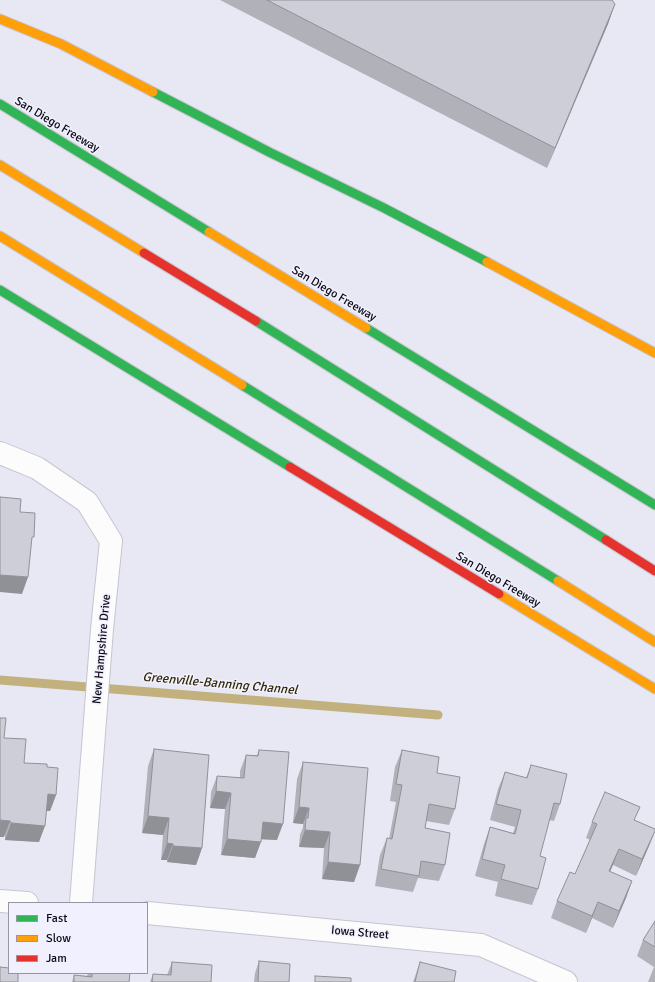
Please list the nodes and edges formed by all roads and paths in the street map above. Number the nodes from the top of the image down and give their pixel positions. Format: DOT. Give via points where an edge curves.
graph roads {
  1 [pos="0,19"];
  2 [pos="0,104"];
  3 [pos="0,164"];
  4 [pos="0,236"];
  5 [pos="0,290"];
  6 [pos="655,353"];
  7 [pos="0,453"];
  8 [pos="655,505"];
  9 [pos="655,571"];
  10 [pos="655,642"];
  11 [pos="655,689"];
  12 [pos="0,901"];
  13 [pos="14,902"];
  14 [pos="81,902"];
  15 [pos="148,913"];
  16 [pos="566,982"];
  1 -- 6 [label="highway" via="61,44 269,152 384,208"];
  2 -- 8 [label="highway, San Diego Freeway"];
  3 -- 9 [label="highway"];
  4 -- 10 [label="highway"];
  5 -- 11 [label="highway, San Diego Freeway"];
  7 -- 14 [label="street, New Hampshire Drive" via="37,468 87,502 111,541"];
  12 -- 13 [label="street"];
  15 -- 16 [label="street, Iowa Street" via="481,945"];
}
